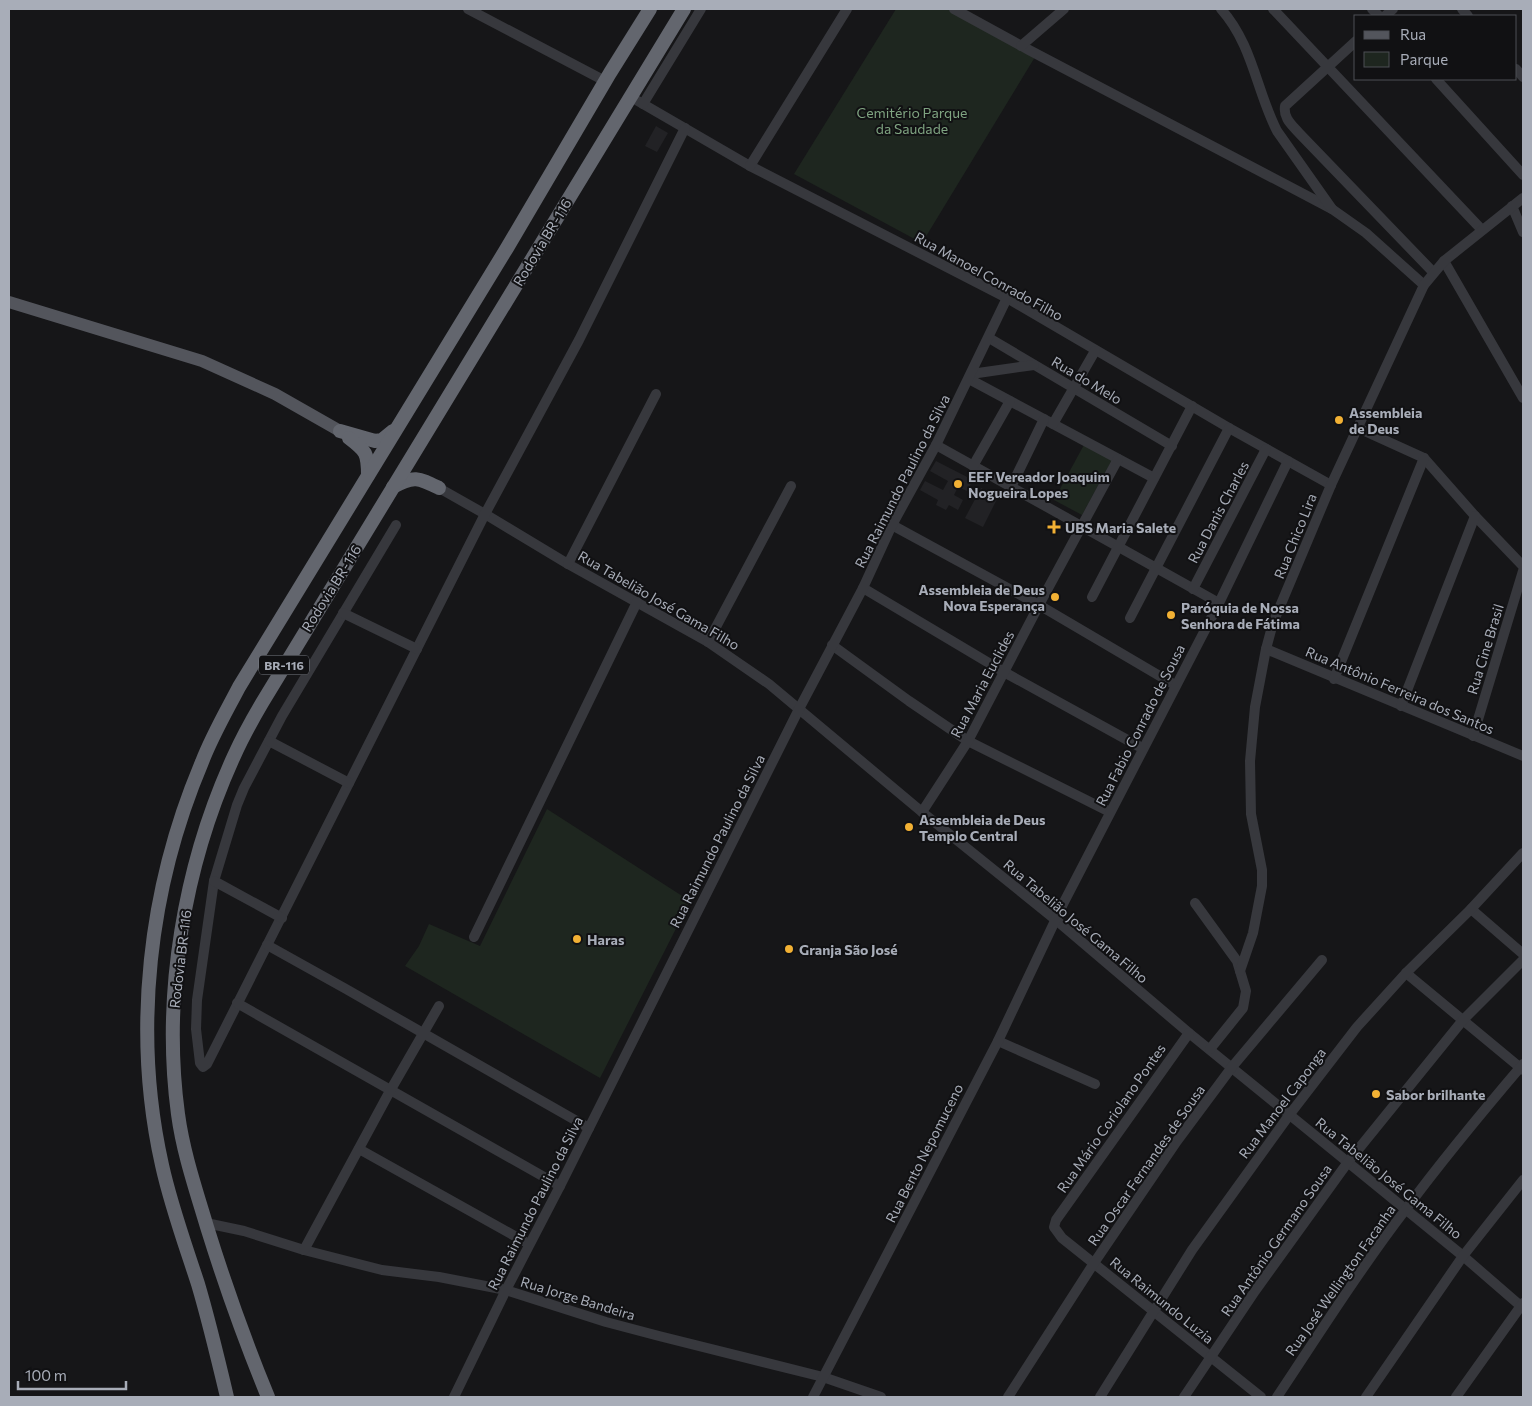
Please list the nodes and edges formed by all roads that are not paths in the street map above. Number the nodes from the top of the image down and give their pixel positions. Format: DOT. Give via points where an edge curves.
graph roads {
  1 [pos="468,9"];
  2 [pos="640,9"];
  3 [pos="650,9"];
  4 [pos="684,9"];
  5 [pos="701,9"];
  6 [pos="846,9"];
  7 [pos="954,9"];
  8 [pos="1064,9"];
  9 [pos="1221,9"];
  10 [pos="1273,9"];
  11 [pos="1354,43"];
  12 [pos="1021,46"];
  13 [pos="1327,65"];
  14 [pos="608,77"];
  15 [pos="1437,80"];
  16 [pos="631,97"];
  17 [pos="643,104"];
  18 [pos="684,128"];
  19 [pos="750,166"];
  20 [pos="1523,175"];
  21 [pos="1523,198"];
  22 [pos="1512,206"];
  23 [pos="1332,209"];
  24 [pos="1482,230"];
  25 [pos="1523,232"];
  26 [pos="1444,261"];
  27 [pos="1434,272"];
  28 [pos="1424,285"];
  29 [pos="1007,298"];
  30 [pos="9,302"];
  31 [pos="988,338"];
  32 [pos="1095,351"];
  33 [pos="1034,365"];
  34 [pos="970,376"];
  35 [pos="1073,389"];
  36 [pos="656,394"];
  37 [pos="1523,398"];
  38 [pos="1010,400"];
  39 [pos="1192,406"];
  40 [pos="1049,422"];
  41 [pos="398,427"];
  42 [pos="1229,428"];
  43 [pos="1358,428"];
  44 [pos="340,431"];
  45 [pos="936,445"];
  46 [pos="418,446"];
  47 [pos="1172,446"];
  48 [pos="1266,449"];
  49 [pos="1424,458"];
  50 [pos="1118,459"];
  51 [pos="1288,461"];
  52 [pos="973,466"];
  53 [pos="368,475"];
  54 [pos="1154,478"];
  55 [pos="1331,485"];
  56 [pos="791,486"];
  57 [pos="1010,487"];
  58 [pos="393,488"];
  59 [pos="439,488"];
  60 [pos="485,514"];
  61 [pos="1475,516"];
  62 [pos="396,525"];
  63 [pos="892,525"];
  64 [pos="1081,526"];
  65 [pos="1118,547"];
  66 [pos="568,564"];
  67 [pos="1523,566"];
  68 [pos="1156,568"];
  69 [pos="1523,571"];
  70 [pos="863,588"];
  71 [pos="1193,589"];
  72 [pos="1092,597"];
  73 [pos="636,602"];
  74 [pos="1219,603"];
  75 [pos="1039,605"];
  76 [pos="343,613"];
  77 [pos="1130,618"];
  78 [pos="708,642"];
  79 [pos="832,645"];
  80 [pos="417,649"];
  81 [pos="1266,649"];
  82 [pos="1004,672"];
  83 [pos="1334,678"];
  84 [pos="1175,685"];
  85 [pos="1401,706"];
  86 [pos="799,709"];
  87 [pos="1473,736"];
  88 [pos="269,741"];
  89 [pos="968,741"];
  90 [pos="1142,748"];
  91 [pos="1523,756"];
  92 [pos="349,783"];
  93 [pos="922,812"];
  94 [pos="1110,812"];
  95 [pos="1523,853"];
  96 [pos="214,881"];
  97 [pos="1195,903"];
  98 [pos="1471,909"];
  99 [pos="282,918"];
  100 [pos="1056,920"];
  101 [pos="474,937"];
  102 [pos="267,945"];
  103 [pos="1523,954"];
  104 [pos="1322,960"];
  105 [pos="1523,960"];
  106 [pos="1240,971"];
  107 [pos="1406,973"];
  108 [pos="237,1003"];
  109 [pos="439,1006"];
  110 [pos="1463,1020"];
  111 [pos="1189,1033"];
  112 [pos="423,1034"];
  113 [pos="998,1041"];
  114 [pos="1210,1049"];
  115 [pos="1232,1067"];
  116 [pos="1522,1067"];
  117 [pos="1095,1084"];
  118 [pos="390,1091"];
  119 [pos="1290,1114"];
  120 [pos="589,1128"];
  121 [pos="359,1149"];
  122 [pos="1348,1162"];
  123 [pos="1523,1180"];
  124 [pos="560,1186"];
  125 [pos="1405,1210"];
  126 [pos="1056,1220"];
  127 [pos="206,1223"];
  128 [pos="529,1244"];
  129 [pos="304,1250"];
  130 [pos="1463,1256"];
  131 [pos="1094,1263"];
  132 [pos="506,1290"];
  133 [pos="1522,1306"];
  134 [pos="1153,1312"];
  135 [pos="1210,1356"];
  136 [pos="824,1377"];
  137 [pos="227,1397"];
  138 [pos="268,1397"];
  139 [pos="454,1397"];
  140 [pos="813,1397"];
  141 [pos="881,1397"];
  142 [pos="1008,1397"];
  143 [pos="1100,1397"];
  144 [pos="1184,1397"];
  145 [pos="1261,1397"];
  146 [pos="1277,1397"];
  147 [pos="1366,1397"];
  148 [pos="1456,1397"];
  1 -- 14 [label="street"];
  2 -- 14 [label="highway"];
  3 -- 14 [label="highway, Rodovia BR-116 / BR-116"];
  4 -- 16 [label="highway, Rodovia BR-116 / BR-116"];
  5 -- 17 [label="street"];
  6 -- 19 [label="street"];
  7 -- 12 [label="street"];
  8 -- 12 [label="street"];
  9 -- 23 [label="street" via="1249,54 1277,131"];
  10 -- 13 [label="street"];
  11 -- 13 [label="street"];
  12 -- 23 [label="street"];
  13 -- 24 [label="street"];
  13 -- 27 [label="street" via="1285,106 1289,122"];
  14 -- 41 [label="highway, Rodovia BR-116 / BR-116"];
  15 -- 20 [label="street"];
  16 -- 17 [label="street, Rua Manoel Conrado Filho"];
  16 -- 46 [label="highway, Rodovia BR-116 / BR-116"];
  17 -- 18 [label="street, Rua Manoel Conrado Filho"];
  18 -- 19 [label="street, Rua Manoel Conrado Filho"];
  18 -- 60 [label="street" via="579,340"];
  19 -- 29 [label="street, Rua Manoel Conrado Filho"];
  21 -- 22 [label="street, Rua Chico Lira"];
  22 -- 24 [label="street, Rua Chico Lira"];
  22 -- 25 [label="street"];
  23 -- 28 [label="street" via="1366,233"];
  24 -- 26 [label="street, Rua Chico Lira"];
  26 -- 27 [label="street, Rua Chico Lira"];
  26 -- 37 [label="street"];
  27 -- 28 [label="street, Rua Chico Lira"];
  28 -- 43 [label="street, Rua Chico Lira"];
  29 -- 31 [label="street, Rua Raimundo Paulino da Silva"];
  29 -- 32 [label="street, Rua Manoel Conrado Filho"];
  30 -- 44 [label="main road" via="202,361 275,394"];
  31 -- 33 [label="street, Rua do Melo"];
  31 -- 34 [label="street, Rua Raimundo Paulino da Silva"];
  32 -- 35 [label="street"];
  32 -- 39 [label="street, Rua Manoel Conrado Filho"];
  33 -- 34 [label="street"];
  33 -- 35 [label="street, Rua do Melo"];
  34 -- 38 [label="street"];
  34 -- 45 [label="street, Rua Raimundo Paulino da Silva"];
  35 -- 40 [label="street"];
  35 -- 47 [label="street, Rua do Melo"];
  36 -- 66 [label="street"];
  38 -- 40 [label="street"];
  38 -- 52 [label="street"];
  39 -- 42 [label="street, Rua Manoel Conrado Filho"];
  39 -- 47 [label="street"];
  40 -- 50 [label="street"];
  40 -- 57 [label="street"];
  41 -- 44 [label="highway" via="382,440 375,441"];
  41 -- 53 [label="highway, Rodovia BR-116 / BR-116"];
  42 -- 48 [label="street, Rua Manoel Conrado Filho"];
  42 -- 68 [label="street"];
  43 -- 49 [label="street"];
  43 -- 55 [label="street, Rua Chico Lira"];
  44 -- 53 [label="highway" via="364,449 368,456"];
  45 -- 52 [label="street"];
  45 -- 63 [label="street, Rua Raimundo Paulino da Silva"];
  46 -- 58 [label="highway, Rodovia BR-116 / BR-116"];
  46 -- 59 [label="highway" via="418,461 423,472"];
  47 -- 54 [label="street"];
  48 -- 51 [label="street, Rua Manoel Conrado Filho"];
  48 -- 71 [label="street, Rua Danis Charles"];
  49 -- 61 [label="street"];
  49 -- 83 [label="street"];
  50 -- 54 [label="street"];
  50 -- 64 [label="street, Rua Maria Euclides"];
  51 -- 55 [label="street, Rua Manoel Conrado Filho"];
  51 -- 74 [label="street, Rua Fabio Conrado de Sousa"];
  52 -- 57 [label="street"];
  53 -- 137 [label="highway, Rodovia BR-116 / BR-116" via="260,651 218,727 186,800 158,904 148,1003 156,1133 169,1195 198,1284"];
  54 -- 65 [label="street"];
  55 -- 81 [label="street, Rua Chico Lira" via="1273,623"];
  56 -- 78 [label="street"];
  57 -- 64 [label="street"];
  58 -- 59 [label="highway" via="416,478"];
  58 -- 127 [label="highway, Rodovia BR-116 / BR-116" via="282,668 242,740 210,818 189,888 176,971 173,1034 178,1114"];
  59 -- 60 [label="street, Rua Tabelião José Gama Filho"];
  60 -- 66 [label="street, Rua Tabelião José Gama Filho"];
  60 -- 80 [label="street"];
  61 -- 67 [label="street"];
  61 -- 85 [label="street"];
  62 -- 76 [label="street"];
  63 -- 70 [label="street, Rua Raimundo Paulino da Silva"];
  63 -- 75 [label="street"];
  64 -- 65 [label="street"];
  64 -- 75 [label="street, Rua Maria Euclides"];
  65 -- 68 [label="street"];
  65 -- 72 [label="street"];
  66 -- 73 [label="street, Rua Tabelião José Gama Filho"];
  68 -- 71 [label="street"];
  68 -- 77 [label="street"];
  69 -- 87 [label="street, Rua Cine Brasil"];
  70 -- 79 [label="street, Rua Raimundo Paulino da Silva"];
  70 -- 82 [label="street"];
  71 -- 74 [label="street"];
  73 -- 78 [label="street, Rua Tabelião José Gama Filho"];
  73 -- 101 [label="street"];
  74 -- 84 [label="street, Rua Fabio Conrado de Sousa"];
  75 -- 82 [label="street, Rua Maria Euclides"];
  75 -- 84 [label="street"];
  76 -- 80 [label="street"];
  76 -- 88 [label="street"];
  78 -- 86 [label="street, Rua Tabelião José Gama Filho"];
  79 -- 86 [label="street, Rua Raimundo Paulino da Silva"];
  79 -- 89 [label="street"];
  80 -- 92 [label="street"];
  81 -- 83 [label="street, Rua Antônio Ferreira dos Santos"];
  81 -- 106 [label="street, Rua Chico Lira" via="1255,707 1250,761 1251,814 1262,886 1258,916"];
  82 -- 89 [label="street, Rua Maria Euclides"];
  82 -- 90 [label="street"];
  83 -- 85 [label="street, Rua Antônio Ferreira dos Santos"];
  84 -- 90 [label="street, Rua Fabio Conrado de Sousa"];
  85 -- 87 [label="street, Rua Antônio Ferreira dos Santos"];
  86 -- 93 [label="street, Rua Tabelião José Gama Filho"];
  86 -- 120 [label="street, Rua Raimundo Paulino da Silva"];
  87 -- 91 [label="street, Rua Antônio Ferreira dos Santos"];
  88 -- 92 [label="street"];
  88 -- 96 [label="street" via="237,805"];
  89 -- 93 [label="street, Rua Maria Euclides"];
  89 -- 94 [label="street"];
  90 -- 94 [label="street, Rua Fabio Conrado de Sousa"];
  92 -- 99 [label="street"];
  93 -- 100 [label="street, Rua Tabelião José Gama Filho"];
  94 -- 100 [label="street, Rua Fabio Conrado de Sousa"];
  95 -- 98 [label="street, Rua Manoel Caponga"];
  96 -- 99 [label="street"];
  96 -- 108 [label="street" via="197,1000 196,1029 203,1067"];
  97 -- 106 [label="street" via="1237,961"];
  98 -- 103 [label="street"];
  98 -- 107 [label="street, Rua Manoel Caponga"];
  99 -- 102 [label="street"];
  100 -- 111 [label="street, Rua Tabelião José Gama Filho"];
  100 -- 113 [label="street, Rua Bento Nepomuceno"];
  102 -- 108 [label="street"];
  102 -- 112 [label="street"];
  104 -- 115 [label="street, Rua Oscar Fernandes de Sousa"];
  105 -- 110 [label="street, Rua Antônio Germano Sousa"];
  106 -- 114 [label="street" via="1246,991 1243,1008"];
  107 -- 110 [label="street"];
  107 -- 119 [label="street, Rua Manoel Caponga" via="1357,1027"];
  108 -- 118 [label="street"];
  109 -- 112 [label="street"];
  110 -- 116 [label="street"];
  110 -- 122 [label="street, Rua Antônio Germano Sousa"];
  111 -- 114 [label="street, Rua Tabelião José Gama Filho"];
  111 -- 126 [label="street, Rua Mário Coriolano Pontes"];
  112 -- 118 [label="street"];
  112 -- 120 [label="street"];
  113 -- 117 [label="street"];
  113 -- 136 [label="street, Rua Bento Nepomuceno"];
  114 -- 115 [label="street, Rua Tabelião José Gama Filho"];
  115 -- 119 [label="street, Rua Tabelião José Gama Filho"];
  115 -- 131 [label="street, Rua Oscar Fernandes de Sousa" via="1145,1186"];
  116 -- 125 [label="street, Rua José Wellington Facanha"];
  118 -- 121 [label="street"];
  118 -- 124 [label="street"];
  119 -- 122 [label="street, Rua Tabelião José Gama Filho"];
  119 -- 134 [label="street, Rua Manoel Caponga" via="1196,1244"];
  120 -- 124 [label="street, Rua Raimundo Paulino da Silva"];
  121 -- 128 [label="street"];
  121 -- 129 [label="street"];
  122 -- 125 [label="street, Rua Tabelião José Gama Filho"];
  122 -- 135 [label="street, Rua Antônio Germano Sousa"];
  123 -- 130 [label="street"];
  124 -- 128 [label="street, Rua Raimundo Paulino da Silva"];
  125 -- 130 [label="street, Rua Tabelião José Gama Filho"];
  125 -- 146 [label="street, Rua José Wellington Facanha"];
  126 -- 131 [label="street, Rua Raimundo Luzia" via="1054,1227 1058,1234"];
  127 -- 129 [label="street, Rua Jorge Bandeira"];
  127 -- 138 [label="highway, Rodovia BR-116 / BR-116" via="227,1291"];
  128 -- 132 [label="street, Rua Raimundo Paulino da Silva"];
  129 -- 132 [label="street, Rua Jorge Bandeira" via="382,1270"];
  130 -- 133 [label="street, Rua Tabelião José Gama Filho"];
  130 -- 147 [label="street"];
  131 -- 134 [label="street, Rua Raimundo Luzia"];
  131 -- 142 [label="street, Rua Oscar Fernandes de Sousa"];
  132 -- 136 [label="street, Rua Jorge Bandeira" via="606,1322"];
  132 -- 139 [label="street, Rua Raimundo Paulino da Silva"];
  133 -- 148 [label="street"];
  134 -- 135 [label="street, Rua Raimundo Luzia"];
  134 -- 143 [label="street, Rua Manoel Caponga"];
  135 -- 144 [label="street, Rua Antônio Germano Sousa"];
  135 -- 145 [label="street, Rua Raimundo Luzia"];
  136 -- 140 [label="street, Rua Bento Nepomuceno"];
  136 -- 141 [label="street, Rua Jorge Bandeira"];
}
